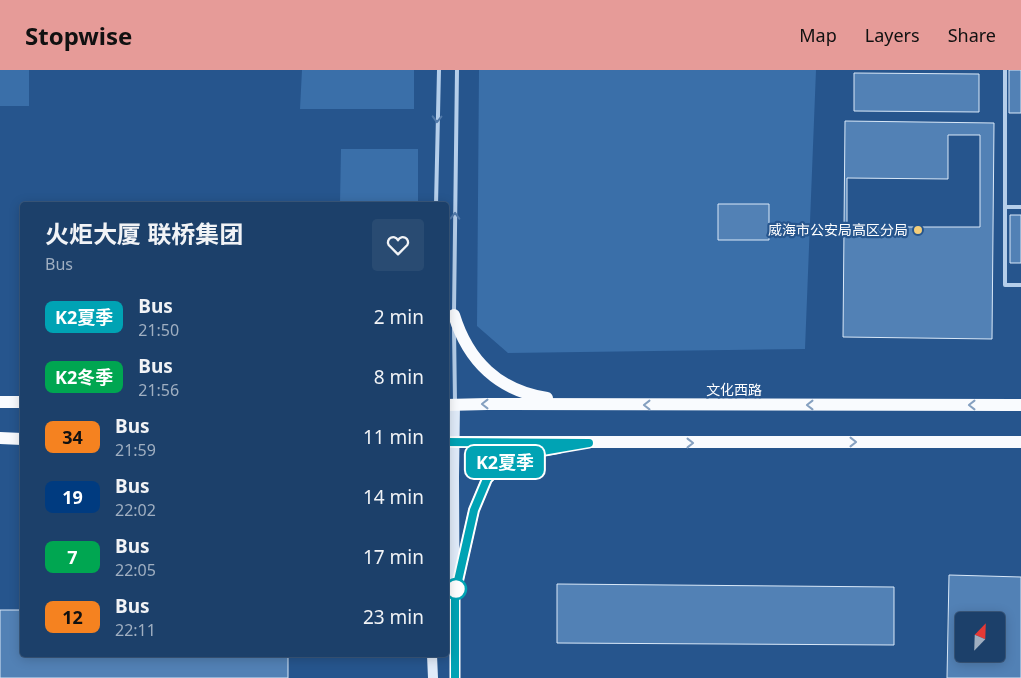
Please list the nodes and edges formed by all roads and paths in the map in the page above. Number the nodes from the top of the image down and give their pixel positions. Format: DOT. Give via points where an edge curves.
graph roads {
  1 [pos="438,70"];
  2 [pos="457,70"];
  3 [pos="1005,70"];
  4 [pos="436,202"];
  5 [pos="1005,207"];
  6 [pos="1021,207"];
  7 [pos="1021,285"];
  8 [pos="454,315"];
  9 [pos="0,402"];
  10 [pos="20,402"];
  11 [pos="451,404"];
  12 [pos="589,405"];
  13 [pos="1021,405"];
  14 [pos="0,438"];
  15 [pos="20,439"];
  16 [pos="450,442"];
  17 [pos="1021,442"];
  18 [pos="589,443"];
  19 [pos="455,594"];
  20 [pos="432,657"];
  21 [pos="433,678"];
  22 [pos="455,678"];
  1 -- 4 [label="lane, one-way"];
  8 -- 2 [label="lane, one-way"];
  3 -- 5 [label="lane"];
  5 -- 6 [label="lane"];
  5 -- 7 [label="lane" via="1005,285"];
  8 -- 11 [label="lane"];
  8 -- 12 [label="main road" via="459,330 480,364 499,381 534,396"];
  9 -- 10 [label="main road"];
  12 -- 11 [label="main road, 文化西路, one-way"];
  11 -- 16 [label="main road"];
  13 -- 12 [label="main road, 文化西路, one-way"];
  14 -- 15 [label="main road"];
  16 -- 18 [label="main road"];
  16 -- 19 [label="main road"];
  18 -- 17 [label="main road, one-way"];
  18 -- 19 [label="main road" via="512,458 487,479 474,510"];
  19 -- 22 [label="main road"];
  20 -- 21 [label="main road"];
}
